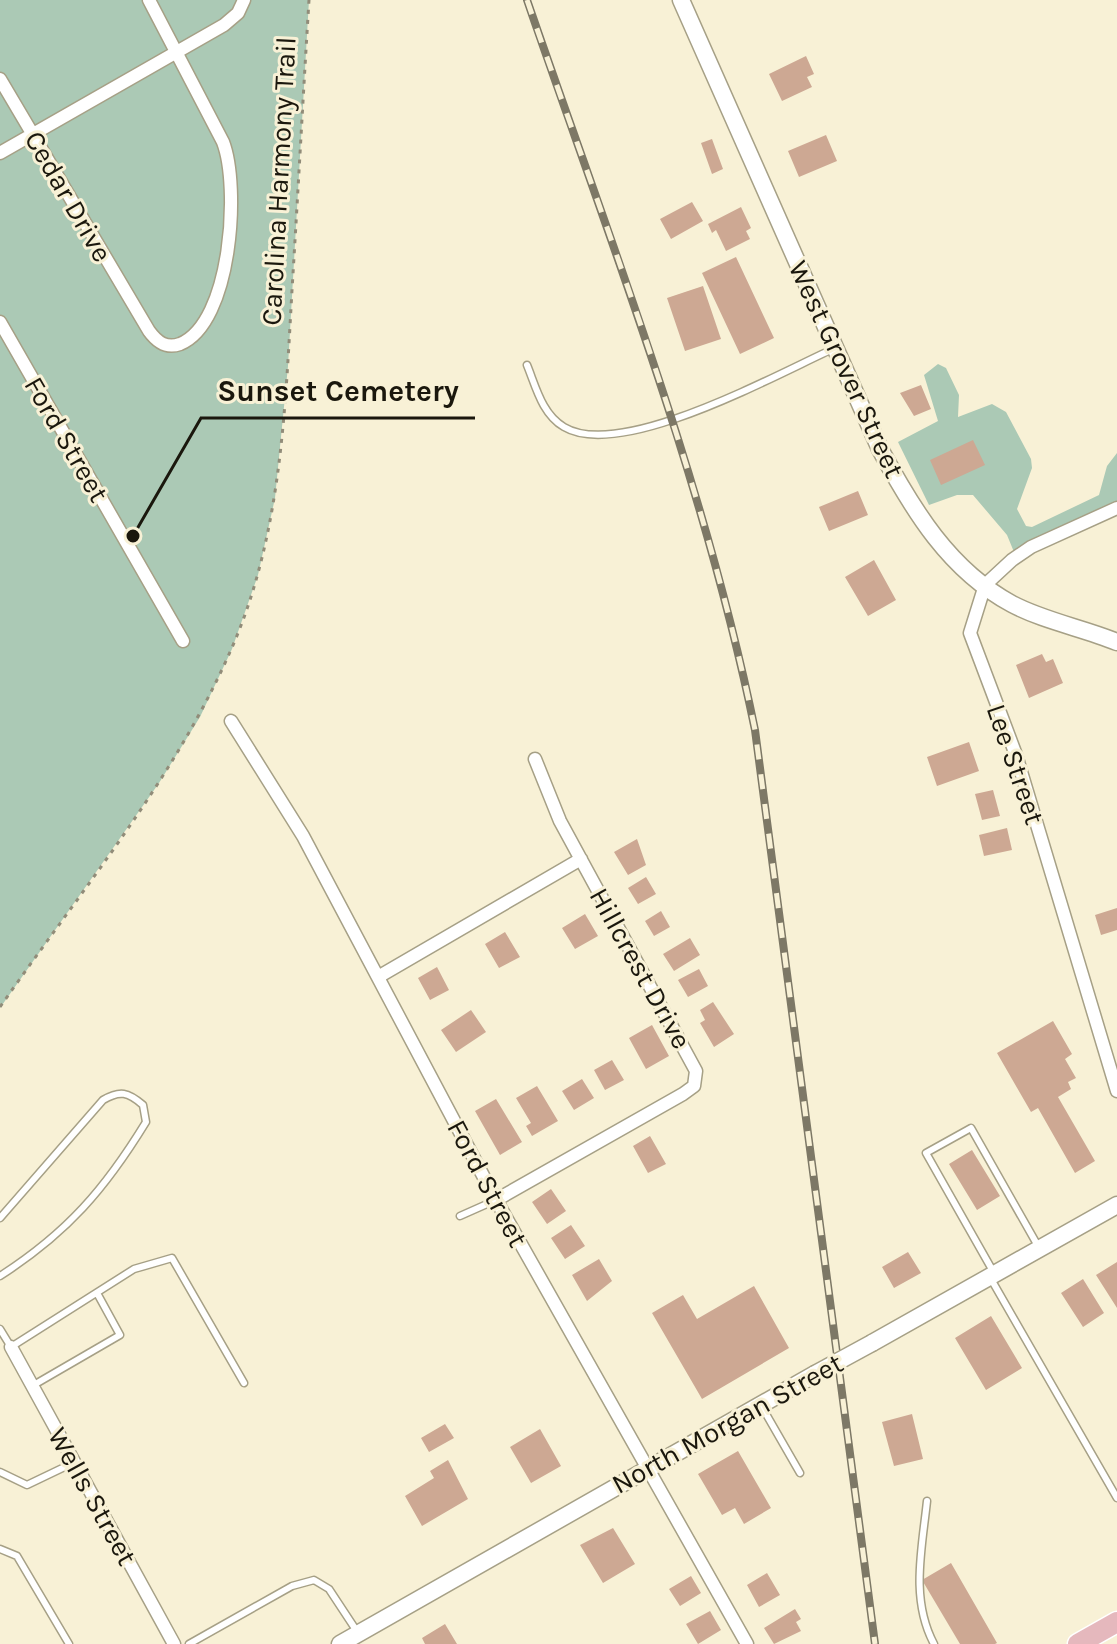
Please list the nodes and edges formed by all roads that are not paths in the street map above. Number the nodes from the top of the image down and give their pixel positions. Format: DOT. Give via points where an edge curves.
graph roads {
  1 [pos="149,0"];
  2 [pos="244,0"];
  3 [pos="681,0"];
  4 [pos="177,50"];
  5 [pos="0,79"];
  6 [pos="33,134"];
  7 [pos="0,153"];
  8 [pos="0,322"];
  9 [pos="836,348"];
  10 [pos="527,365"];
  11 [pos="1117,508"];
  12 [pos="985,585"];
  13 [pos="183,641"];
  14 [pos="1117,642"];
  15 [pos="231,721"];
  16 [pos="535,759"];
  17 [pos="581,859"];
  18 [pos="378,977"];
  19 [pos="1117,1091"];
  20 [pos="496,1200"];
  21 [pos="1117,1205"];
  22 [pos="460,1216"];
  23 [pos="0,1218"];
  24 [pos="1039,1249"];
  25 [pos="0,1276"];
  26 [pos="993,1276"];
  27 [pos="97,1293"];
  28 [pos="0,1329"];
  29 [pos="11,1347"];
  30 [pos="244,1383"];
  31 [pos="32,1386"];
  32 [pos="760,1404"];
  33 [pos="75,1462"];
  34 [pos="646,1467"];
  35 [pos="0,1472"];
  36 [pos="800,1473"];
  37 [pos="1117,1498"];
  38 [pos="927,1501"];
  39 [pos="0,1549"];
  40 [pos="1117,1622"];
  41 [pos="361,1639"];
  42 [pos="1092,1641"];
  43 [pos="742,1642"];
  44 [pos="69,1644"];
  45 [pos="174,1644"];
  46 [pos="189,1644"];
  47 [pos="340,1644"];
  48 [pos="934,1644"];
  1 -- 4 [label="street"];
  2 -- 4 [label="street" via="224,25"];
  3 -- 9 [label="street, West Grover Street"];
  4 -- 6 [label="street"];
  4 -- 6 [label="street, Cedar Drive" via="227,153 228,246 219,296 213,313 190,339 161,344 149,331"];
  5 -- 6 [label="street, Cedar Drive"];
  6 -- 7 [label="street"];
  8 -- 13 [label="street, Ford Street"];
  9 -- 10 [label="lane" via="672,421 602,437 566,428 547,413"];
  9 -- 12 [label="street, West Grover Street" via="880,449 920,520"];
  11 -- 12 [label="street" via="1031,547"];
  12 -- 14 [label="street, West Grover Street" via="1028,611"];
  12 -- 19 [label="street, Lee Street" via="973,617 971,642 1016,755"];
  15 -- 18 [label="street, Ford Street" via="303,836"];
  16 -- 17 [label="street"];
  17 -- 18 [label="street, Hillcrest Drive"];
  17 -- 20 [label="street, Hillcrest Drive" via="686,1049 696,1071 694,1086"];
  18 -- 20 [label="street, Ford Street"];
  20 -- 22 [label="lane"];
  20 -- 34 [label="street, Ford Street"];
  21 -- 24 [label="street, North Morgan Street"];
  23 -- 25 [label="lane" via="103,1100 126,1092 143,1105 146,1122 83,1210 64,1231"];
  24 -- 26 [label="street, North Morgan Street"];
  24 -- 26 [label="lane" via="971,1128 926,1153"];
  26 -- 32 [label="street, North Morgan Street, bridge"];
  26 -- 37 [label="lane"];
  27 -- 29 [label="lane"];
  27 -- 30 [label="lane" via="134,1269 172,1258"];
  27 -- 31 [label="lane" via="120,1335"];
  28 -- 29 [label="lane"];
  29 -- 31 [label="street, Wells Street"];
  31 -- 33 [label="street, Wells Street"];
  32 -- 34 [label="street, North Morgan Street"];
  32 -- 36 [label="lane"];
  33 -- 35 [label="lane" via="27,1485"];
  33 -- 45 [label="street, Wells Street"];
  34 -- 41 [label="street, North Morgan Street"];
  34 -- 43 [label="street, Ford Street"];
  38 -- 48 [label="lane" via="919,1584 922,1615"];
  39 -- 44 [label="lane" via="17,1556"];
  40 -- 42 [label="main road"];
  41 -- 46 [label="lane" via="329,1589 314,1580 292,1586"];
  41 -- 47 [label="street, North Morgan Street"];
}
